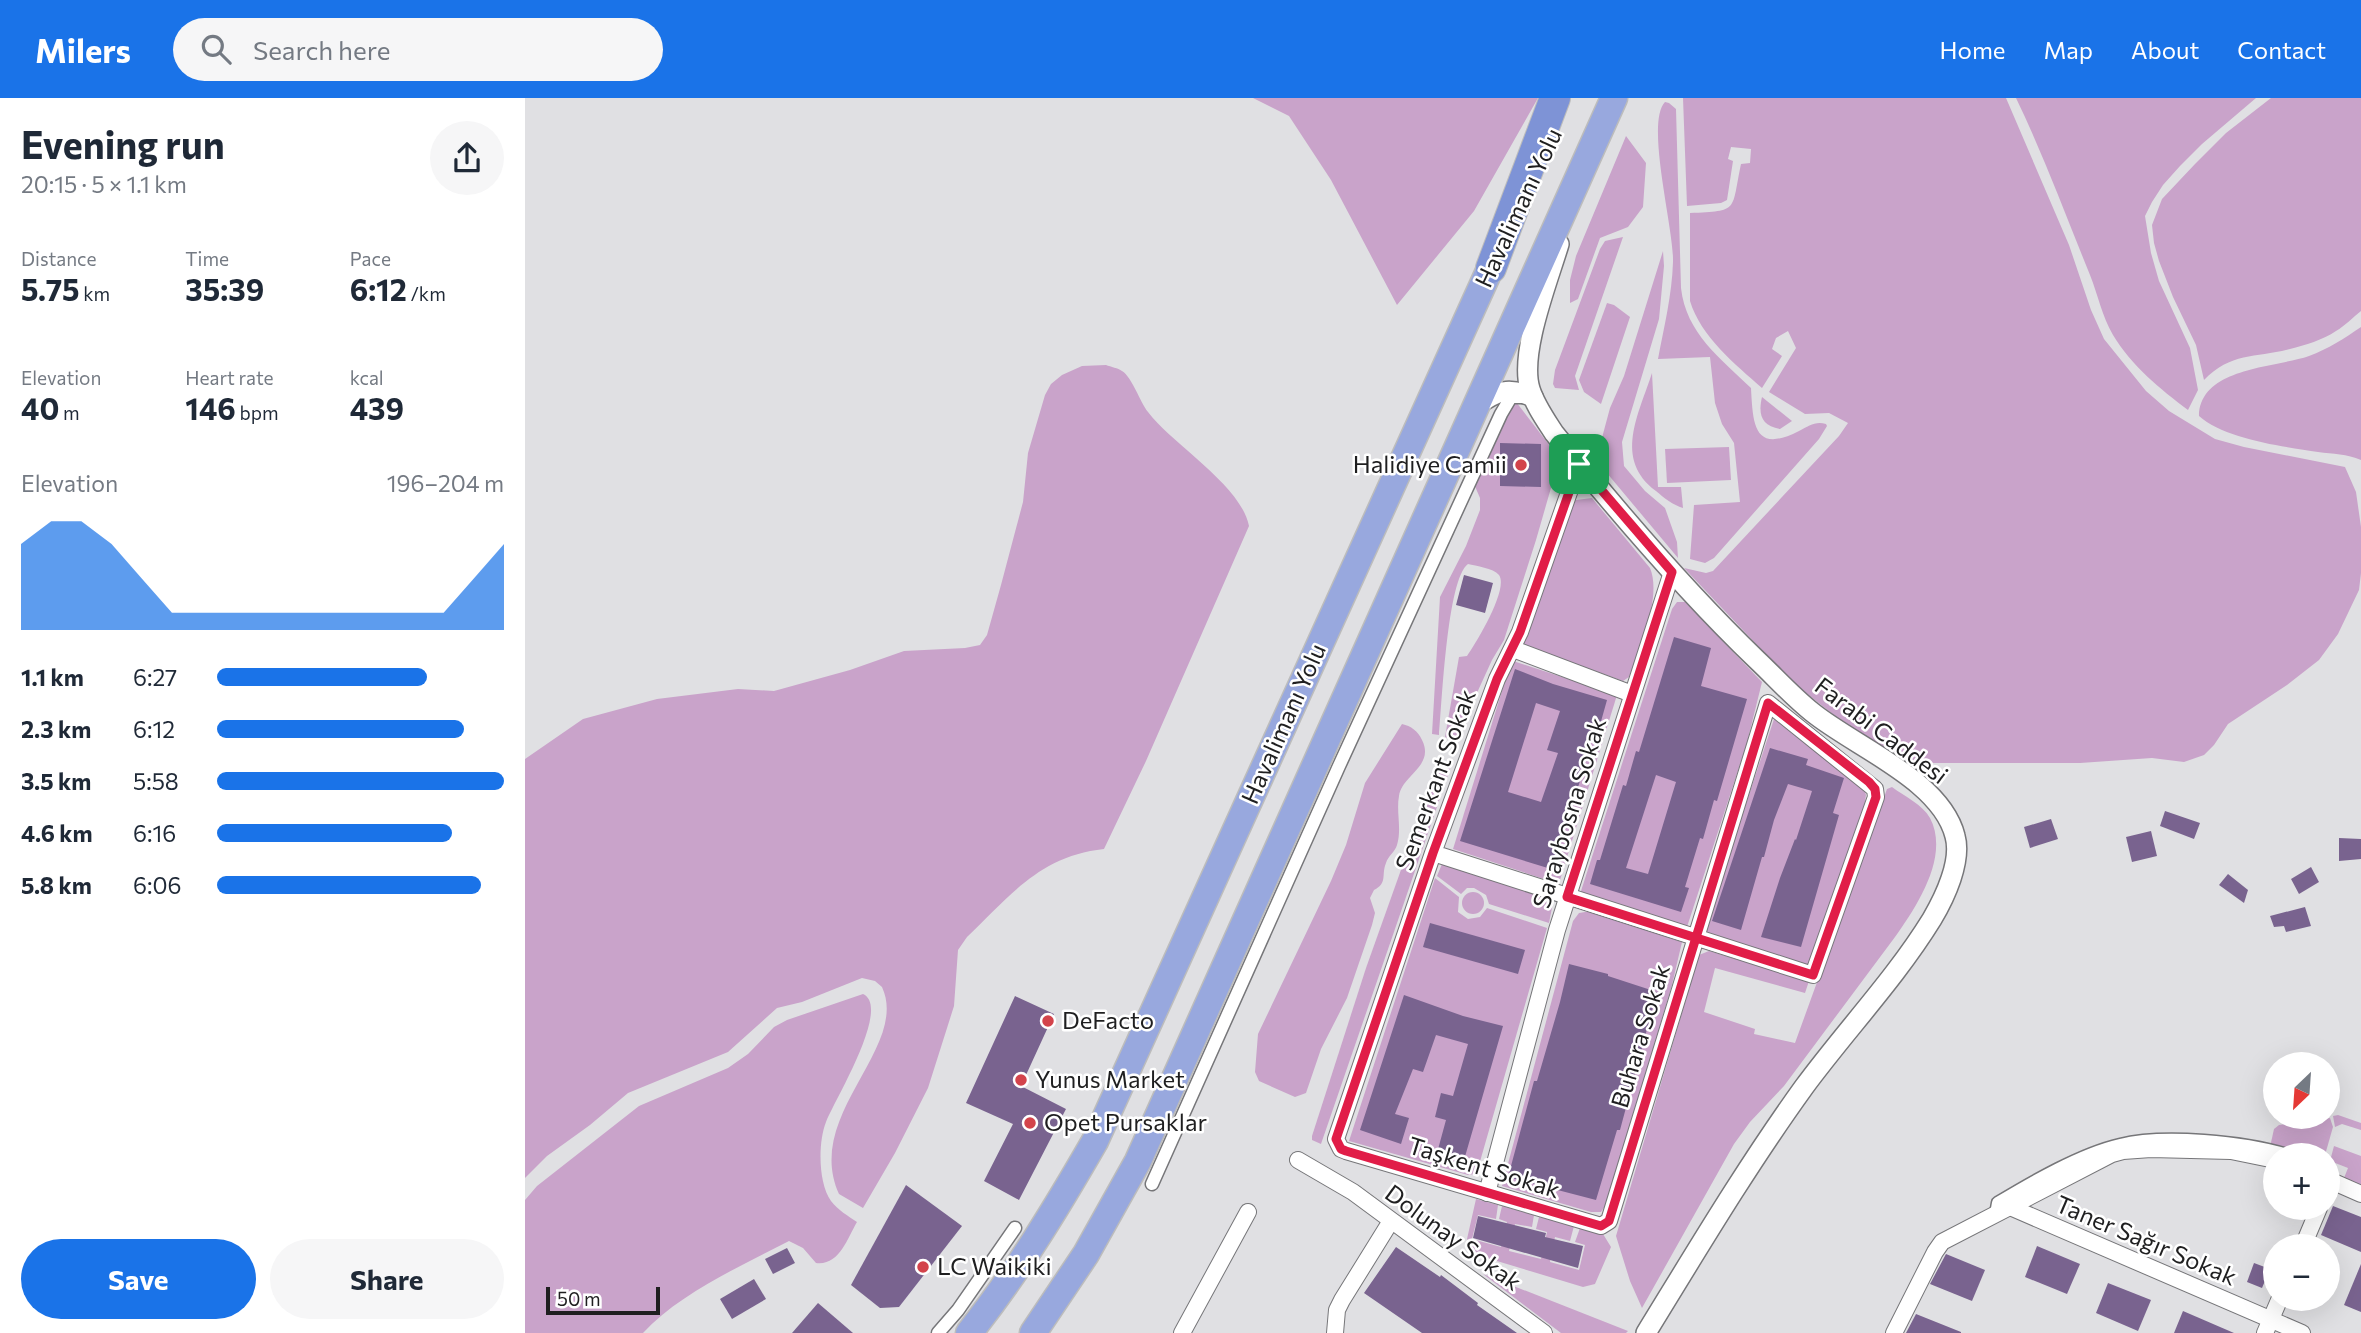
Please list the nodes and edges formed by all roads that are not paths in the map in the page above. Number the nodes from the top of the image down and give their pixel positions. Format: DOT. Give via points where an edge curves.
graph roads {
  1 [pos="1555,98"];
  2 [pos="1569,98"];
  3 [pos="1614,98"];
  4 [pos="1579,176"];
  5 [pos="1491,268"];
  6 [pos="1534,397"];
  7 [pos="1476,406"];
  8 [pos="1579,464"];
  9 [pos="1672,572"];
  10 [pos="1513,649"];
  11 [pos="1632,694"];
  12 [pos="1433,853"];
  13 [pos="1567,897"];
  14 [pos="1695,938"];
  15 [pos="2263,1150"];
  16 [pos="1346,1151"];
  17 [pos="2263,1158"];
  18 [pos="1298,1160"];
  19 [pos="2340,1182"];
  20 [pos="1151,1184"];
  21 [pos="2340,1185"];
  22 [pos="2361,1186"];
  23 [pos="1487,1193"];
  24 [pos="2361,1194"];
  25 [pos="2003,1211"];
  26 [pos="1248,1212"];
  27 [pos="1391,1221"];
  28 [pos="1609,1221"];
  29 [pos="1015,1228"];
  30 [pos="2268,1326"];
  31 [pos="938,1333"];
  32 [pos="969,1333"];
  33 [pos="1033,1333"];
  34 [pos="1182,1333"];
  35 [pos="1335,1333"];
  36 [pos="1544,1333"];
  37 [pos="1646,1333"];
  38 [pos="1894,1333"];
  39 [pos="2302,1333"];
  1 -- 5 [label="highway"];
  2 -- 5 [label="highway, Havalimanı Yolu"];
  3 -- 4 [label="highway, Havalimanı Yolu"];
  4 -- 6 [label="street, Farabi Caddesi" via="1531,343 1528,378"];
  4 -- 7 [label="highway, Havalimanı Yolu"];
  5 -- 32 [label="highway, Havalimanı Yolu" via="1095,1141 1033,1243"];
  6 -- 7 [label="street" via="1507,391"];
  6 -- 8 [label="street, Farabi Caddesi"];
  6 -- 20 [label="street" via="1511,397 1501,414"];
  7 -- 33 [label="highway, Havalimanı Yolu" via="1138,1161 1086,1254"];
  8 -- 9 [label="street, Farabi Caddesi"];
  8 -- 10 [label="street, Semerkant Sokak"];
  9 -- 11 [label="street, Saraybosna Sokak"];
  9 -- 37 [label="street, Farabi Caddesi" via="1812,712 1931,794 1957,839 1950,879 1932,918 1751,1162"];
  10 -- 11 [label="street"];
  10 -- 12 [label="street, Semerkant Sokak" via="1501,668"];
  11 -- 13 [label="street, Saraybosna Sokak"];
  12 -- 13 [label="street"];
  12 -- 16 [label="street, Semerkant Sokak" via="1336,1139"];
  13 -- 14 [label="street"];
  13 -- 23 [label="street, Saraybosna Sokak"];
  14 -- 14 [label="street, Buhara Sokak" via="1813,975 1876,797 1869,782 1768,703"];
  14 -- 28 [label="street, Buhara Sokak"];
  15 -- 25 [label="street" via="2191,1141 2119,1145 2017,1192 1998,1203"];
  16 -- 23 [label="street, Taşkent Sokak"];
  17 -- 25 [label="street" via="2231,1151 2123,1151"];
  18 -- 27 [label="street, Dolunay Sokak"];
  19 -- 22 [label="street"];
  21 -- 24 [label="street"];
  23 -- 28 [label="street, Taşkent Sokak" via="1594,1225"];
  25 -- 30 [label="street, Taner Sağır Sokak"];
  25 -- 38 [label="street" via="1938,1247"];
  26 -- 34 [label="street"];
  27 -- 35 [label="street" via="1342,1300"];
  27 -- 36 [label="street, Dolunay Sokak"];
  29 -- 31 [label="street"];
  30 -- 39 [label="street, Taner Sağır Sokak"];
}
